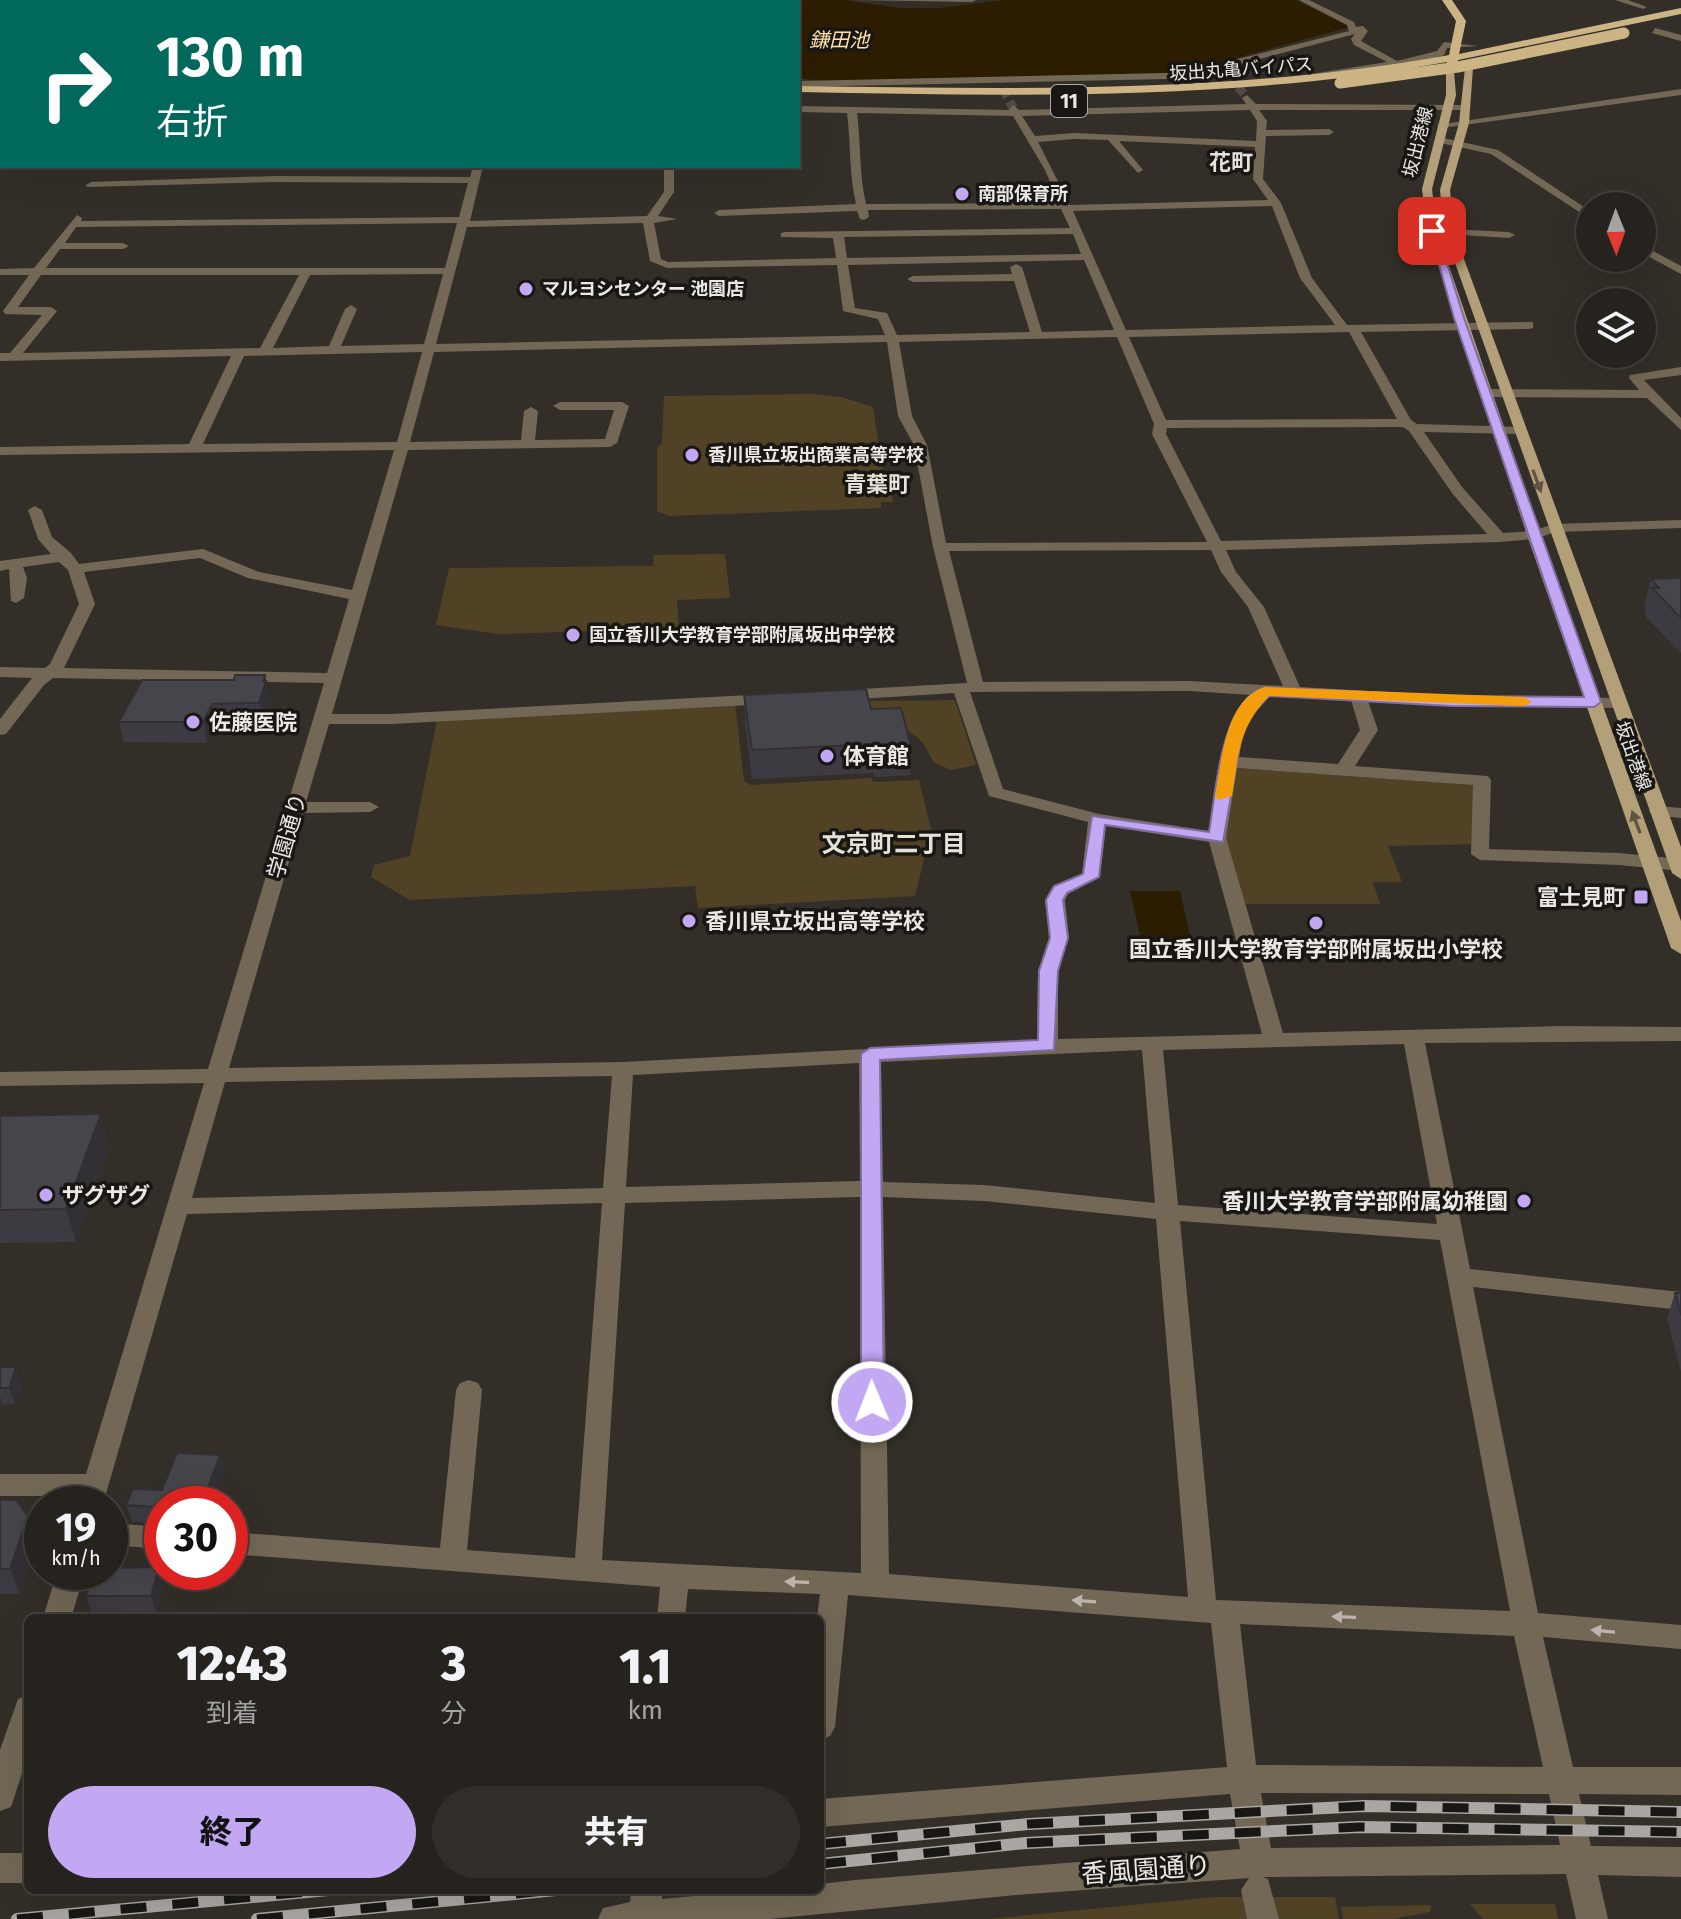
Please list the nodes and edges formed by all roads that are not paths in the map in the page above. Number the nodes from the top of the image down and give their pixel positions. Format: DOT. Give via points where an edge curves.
graph roads {
  1 [pos="856,0"];
  2 [pos="972,0"];
  3 [pos="1303,0"];
  4 [pos="1447,0"];
  5 [pos="1460,0"];
  6 [pos="1619,0"];
  7 [pos="1643,7"];
  8 [pos="1470,10"];
  9 [pos="1681,18"];
  10 [pos="1352,25"];
  11 [pos="1476,27"];
  12 [pos="1655,31"];
  13 [pos="1681,38"];
  14 [pos="1457,45"];
  15 [pos="1474,47"];
  16 [pos="1452,59"];
  17 [pos="1398,65"];
  18 [pos="1469,68"];
  19 [pos="1310,76"];
  20 [pos="1450,76"];
  21 [pos="914,81"];
  22 [pos="1239,88"];
  23 [pos="1003,89"];
  24 [pos="800,92"];
  25 [pos="800,92"];
  26 [pos="800,92"];
  27 [pos="800,92"];
  28 [pos="1681,92"];
  29 [pos="1447,106"];
  30 [pos="1256,107"];
  31 [pos="1464,107"];
  32 [pos="800,109"];
  33 [pos="852,111"];
  34 [pos="1015,111"];
  35 [pos="1464,123"];
  36 [pos="1329,132"];
  37 [pos="1441,133"];
  38 [pos="1110,137"];
  39 [pos="1032,139"];
  40 [pos="1260,139"];
  41 [pos="1458,142"];
  42 [pos="282,168"];
  43 [pos="669,168"];
  44 [pos="1138,170"];
  45 [pos="477,173"];
  46 [pos="275,179"];
  47 [pos="91,185"];
  48 [pos="1276,203"];
  49 [pos="862,207"];
  50 [pos="1065,207"];
  51 [pos="1576,207"];
  52 [pos="719,213"];
  53 [pos="649,219"];
  54 [pos="672,219"];
  55 [pos="465,222"];
  56 [pos="1075,231"];
  57 [pos="1432,231"];
  58 [pos="1449,232"];
  59 [pos="867,234"];
  60 [pos="785,235"];
  61 [pos="838,235"];
  62 [pos="1509,235"];
  63 [pos="59,246"];
  64 [pos="123,246"];
  65 [pos="1656,256"];
  66 [pos="1086,257"];
  67 [pos="842,260"];
  68 [pos="1014,260"];
  69 [pos="307,270"];
  70 [pos="451,271"];
  71 [pos="1681,271"];
  72 [pos="0,272"];
  73 [pos="39,273"];
  74 [pos="1019,277"];
  75 [pos="913,279"];
  76 [pos="351,309"];
  77 [pos="1529,325"];
  78 [pos="1463,328"];
  79 [pos="1349,329"];
  80 [pos="1483,329"];
  81 [pos="1118,333"];
  82 [pos="1037,336"];
  83 [pos="894,339"];
  84 [pos="334,348"];
  85 [pos="430,348"];
  86 [pos="266,349"];
  87 [pos="240,350"];
  88 [pos="6,357"];
  89 [pos="1681,371"];
  90 [pos="1486,393"];
  91 [pos="1504,393"];
  92 [pos="1651,397"];
  93 [pos="560,406"];
  94 [pos="1681,409"];
  95 [pos="531,411"];
  96 [pos="1161,424"];
  97 [pos="1410,426"];
  98 [pos="1681,426"];
  99 [pos="1500,429"];
  100 [pos="1518,430"];
  101 [pos="528,443"];
  102 [pos="403,444"];
  103 [pos="195,447"];
  104 [pos="0,451"];
  105 [pos="35,510"];
  106 [pos="1655,524"];
  107 [pos="1681,524"];
  108 [pos="1554,528"];
  109 [pos="1534,535"];
  110 [pos="1499,538"];
  111 [pos="1681,541"];
  112 [pos="1216,546"];
  113 [pos="940,547"];
  114 [pos="71,562"];
  115 [pos="7,565"];
  116 [pos="357,595"];
  117 [pos="16,598"];
  118 [pos="53,671"];
  119 [pos="0,672"];
  120 [pos="333,678"];
  121 [pos="969,689"];
  122 [pos="1265,691"];
  123 [pos="1294,693"];
  124 [pos="824,696"];
  125 [pos="1358,697"];
  126 [pos="793,698"];
  127 [pos="1594,702"];
  128 [pos="1618,703"];
  129 [pos="321,719"];
  130 [pos="0,730"];
  131 [pos="1228,762"];
  132 [pos="1343,770"];
  133 [pos="370,807"];
  134 [pos="295,808"];
  135 [pos="1658,811"];
  136 [pos="1681,813"];
  137 [pos="1098,819"];
  138 [pos="1217,838"];
  139 [pos="1650,862"];
  140 [pos="1680,868"];
  141 [pos="1681,948"];
  142 [pos="1681,1034"];
  143 [pos="1413,1037"];
  144 [pos="1274,1040"];
  145 [pos="1152,1044"];
  146 [pos="1047,1046"];
  147 [pos="870,1054"];
  148 [pos="623,1069"];
  149 [pos="216,1077"];
  150 [pos="0,1079"];
  151 [pos="870,1189"];
  152 [pos="612,1193"];
  153 [pos="178,1206"];
  154 [pos="1167,1212"];
  155 [pos="1452,1233"];
  156 [pos="1460,1277"];
  157 [pos="1681,1301"];
  158 [pos="469,1390"];
  159 [pos="0,1485"];
  160 [pos="96,1486"];
  161 [pos="24,1488"];
  162 [pos="248,1544"];
  163 [pos="452,1560"];
  164 [pos="588,1570"];
  165 [pos="675,1577"];
  166 [pos="835,1584"];
  167 [pos="875,1585"];
  168 [pos="66,1590"];
  169 [pos="1214,1611"];
  170 [pos="58,1614"];
  171 [pos="671,1614"];
  172 [pos="1526,1624"];
  173 [pos="1681,1637"];
  174 [pos="824,1689"];
  175 [pos="24,1721"];
  176 [pos="1243,1779"];
  177 [pos="1560,1779"];
  178 [pos="1681,1781"];
  179 [pos="0,1797"];
  180 [pos="824,1813"];
  181 [pos="1578,1860"];
  182 [pos="1681,1862"];
  183 [pos="0,1868"];
  184 [pos="24,1868"];
  185 [pos="1259,1891"];
  186 [pos="637,1911"];
  187 [pos="1592,1919"];
  1 -- 2 [label="street"];
  3 -- 10 [label="street"];
  4 -- 14 [label="highway" via="1461,21"];
  5 -- 8 [label="highway"];
  6 -- 7 [label="street"];
  9 -- 12 [label="highway"];
  9 -- 15 [label="highway" via="1500,49"];
  9 -- 24 [label="highway, 坂出丸亀バイパス / 11, bridge" via="1458,67 1232,93 1055,101"];
  10 -- 17 [label="street" via="1364,31 1357,43"];
  10 -- 21 [label="street" via="1355,30 1348,34 1180,74"];
  11 -- 15 [label="highway"];
  12 -- 13 [label="street"];
  12 -- 18 [label="highway"];
  14 -- 15 [label="street"];
  14 -- 16 [label="highway"];
  14 -- 17 [label="street" via="1444,45 1441,53"];
  15 -- 16 [label="highway"];
  15 -- 18 [label="highway"];
  16 -- 17 [label="highway"];
  16 -- 20 [label="highway"];
  17 -- 19 [label="street"];
  17 -- 22 [label="highway"];
  18 -- 20 [label="highway"];
  18 -- 31 [label="main road, 坂出港線"];
  20 -- 22 [label="highway"];
  20 -- 29 [label="main road, 坂出港線"];
  21 -- 23 [label="street"];
  21 -- 25 [label="street"];
  22 -- 26 [label="highway"];
  22 -- 27 [label="highway" via="1076,104 947,104"];
  22 -- 30 [label="street"];
  28 -- 35 [label="street"];
  29 -- 30 [label="street"];
  29 -- 31 [label="street"];
  29 -- 37 [label="main road, 坂出港線"];
  30 -- 34 [label="street"];
  30 -- 40 [label="street" via="1262,121"];
  31 -- 35 [label="main road, 坂出港線"];
  32 -- 33 [label="street"];
  33 -- 34 [label="street"];
  33 -- 49 [label="street"];
  34 -- 39 [label="street"];
  35 -- 37 [label="street"];
  35 -- 41 [label="main road, 坂出港線"];
  36 -- 40 [label="street"];
  37 -- 41 [label="street"];
  37 -- 57 [label="main road, 坂出港線" via="1427,189"];
  38 -- 39 [label="street"];
  38 -- 40 [label="street"];
  38 -- 44 [label="street"];
  39 -- 50 [label="street"];
  40 -- 48 [label="street" via="1258,179"];
  41 -- 51 [label="street" via="1494,152"];
  41 -- 58 [label="main road, 坂出港線" via="1445,190"];
  42 -- 46 [label="street"];
  43 -- 53 [label="street" via="669,192"];
  45 -- 46 [label="street"];
  45 -- 55 [label="street, 学園通り"];
  46 -- 47 [label="street"];
  48 -- 50 [label="street"];
  48 -- 79 [label="street" via="1306,278"];
  49 -- 50 [label="street"];
  49 -- 52 [label="street"];
  49 -- 59 [label="street"];
  50 -- 56 [label="street"];
  53 -- 54 [label="street"];
  53 -- 55 [label="street"];
  53 -- 67 [label="street" via="653,254 667,265"];
  55 -- 63 [label="street" via="75,221"];
  55 -- 70 [label="street, 学園通り"];
  56 -- 59 [label="street"];
  56 -- 66 [label="street"];
  57 -- 58 [label="street"];
  57 -- 78 [label="main road, 坂出港線"];
  58 -- 62 [label="street"];
  58 -- 80 [label="main road, 坂出港線"];
  59 -- 61 [label="street"];
  60 -- 61 [label="street"];
  61 -- 67 [label="street"];
  63 -- 64 [label="street"];
  63 -- 73 [label="street"];
  65 -- 71 [label="street"];
  66 -- 68 [label="street"];
  66 -- 81 [label="street"];
  67 -- 68 [label="street"];
  67 -- 83 [label="street" via="849,311 883,316"];
  68 -- 74 [label="street"];
  69 -- 70 [label="street"];
  69 -- 73 [label="street"];
  69 -- 86 [label="street"];
  70 -- 85 [label="street, 学園通り"];
  72 -- 73 [label="street"];
  73 -- 88 [label="street" via="9,311 51,311"];
  74 -- 75 [label="street"];
  74 -- 82 [label="street"];
  76 -- 84 [label="street"];
  77 -- 80 [label="street"];
  78 -- 79 [label="street"];
  78 -- 80 [label="street"];
  78 -- 90 [label="main road, 坂出港線"];
  79 -- 81 [label="street"];
  79 -- 97 [label="street"];
  80 -- 91 [label="main road, 坂出港線"];
  81 -- 82 [label="street"];
  81 -- 96 [label="street"];
  82 -- 83 [label="street"];
  83 -- 85 [label="street"];
  83 -- 113 [label="street" via="906,421 921,442"];
  84 -- 85 [label="street"];
  84 -- 86 [label="street"];
  85 -- 102 [label="street, 学園通り"];
  86 -- 87 [label="street"];
  87 -- 88 [label="street" via="110,358"];
  87 -- 103 [label="street"];
  89 -- 92 [label="street" via="1635,378"];
  90 -- 91 [label="street"];
  90 -- 99 [label="main road, 坂出港線"];
  91 -- 92 [label="street"];
  91 -- 100 [label="main road, 坂出港線"];
  92 -- 94 [label="street"];
  92 -- 98 [label="street"];
  93 -- 101 [label="street" via="622,406 610,443"];
  95 -- 101 [label="street"];
  96 -- 97 [label="street"];
  96 -- 112 [label="street" via="1159,434"];
  97 -- 99 [label="street"];
  97 -- 110 [label="street"];
  99 -- 100 [label="street"];
  99 -- 109 [label="main road, 坂出港線"];
  100 -- 108 [label="main road, 坂出港線, one-way"];
  101 -- 102 [label="street"];
  102 -- 103 [label="street"];
  102 -- 116 [label="street, 学園通り"];
  103 -- 104 [label="street"];
  105 -- 114 [label="street" via="45,539"];
  106 -- 107 [label="street"];
  106 -- 108 [label="street"];
  106 -- 111 [label="street"];
  108 -- 109 [label="street"];
  108 -- 128 [label="main road, 坂出港線"];
  109 -- 110 [label="street"];
  109 -- 127 [label="main road, 坂出港線"];
  110 -- 112 [label="street"];
  112 -- 113 [label="street"];
  112 -- 123 [label="street" via="1228,576 1257,607"];
  113 -- 121 [label="street"];
  114 -- 115 [label="street"];
  114 -- 116 [label="street" via="203,553 216,564"];
  114 -- 118 [label="street" via="87,604"];
  115 -- 117 [label="street" via="19,578"];
  116 -- 120 [label="street, 学園通り"];
  118 -- 119 [label="street"];
  118 -- 120 [label="street"];
  118 -- 130 [label="street" via="38,681"];
  120 -- 129 [label="street, 学園通り"];
  121 -- 122 [label="street" via="1175,686"];
  121 -- 124 [label="street"];
  121 -- 137 [label="street" via="995,792"];
  122 -- 123 [label="street"];
  122 -- 131 [label="street" via="1244,713"];
  123 -- 125 [label="street"];
  125 -- 127 [label="street"];
  125 -- 132 [label="street" via="1369,730"];
  126 -- 129 [label="street"];
  127 -- 128 [label="street"];
  139 -- 127 [label="main road, 坂出港線, one-way"];
  128 -- 135 [label="main road, 坂出港線"];
  129 -- 134 [label="street, 学園通り"];
  131 -- 132 [label="street"];
  131 -- 138 [label="street"];
  132 -- 139 [label="street" via="1482,780 1480,854"];
  133 -- 134 [label="street"];
  134 -- 149 [label="street, 学園通り"];
  135 -- 136 [label="street"];
  135 -- 140 [label="main road, 坂出港線"];
  137 -- 138 [label="street"];
  137 -- 146 [label="street" via="1091,877 1060,890 1055,900 1059,938 1048,971"];
  138 -- 144 [label="street"];
  139 -- 140 [label="street"];
  139 -- 141 [label="main road, 坂出港線"];
  142 -- 143 [label="street"];
  143 -- 144 [label="street"];
  143 -- 155 [label="street"];
  144 -- 145 [label="street"];
  145 -- 146 [label="street"];
  145 -- 154 [label="street"];
  146 -- 147 [label="street"];
  147 -- 148 [label="street"];
  147 -- 151 [label="street"];
  148 -- 149 [label="street"];
  148 -- 152 [label="street"];
  149 -- 150 [label="street"];
  149 -- 153 [label="street, 学園通り"];
  151 -- 152 [label="street"];
  151 -- 154 [label="street" via="984,1193"];
  151 -- 167 [label="street"];
  152 -- 153 [label="street"];
  152 -- 164 [label="street"];
  153 -- 160 [label="street, 学園通り"];
  154 -- 155 [label="street"];
  154 -- 169 [label="street"];
  155 -- 156 [label="street"];
  156 -- 157 [label="street"];
  156 -- 172 [label="street"];
  158 -- 163 [label="street"];
  159 -- 161 [label="street"];
  162 -- 163 [label="street"];
  163 -- 164 [label="street"];
  164 -- 165 [label="street"];
  166 -- 165 [label="street, one-way"];
  165 -- 171 [label="street"];
  166 -- 167 [label="street"];
  166 -- 174 [label="street"];
  169 -- 167 [label="street, one-way"];
  168 -- 170 [label="street"];
  172 -- 169 [label="street, one-way"];
  169 -- 176 [label="street"];
  173 -- 172 [label="street, one-way"];
  172 -- 177 [label="street"];
  175 -- 179 [label="street"];
  176 -- 177 [label="street"];
  176 -- 180 [label="street"];
  176 -- 185 [label="street"];
  177 -- 178 [label="street"];
  177 -- 181 [label="street"];
  181 -- 182 [label="street, 香風園通り"];
  181 -- 185 [label="street, 香風園通り" via="1396,1858"];
  181 -- 187 [label="street"];
  183 -- 184 [label="street"];
  185 -- 186 [label="street, 香風園通り" via="1104,1873"];
}
